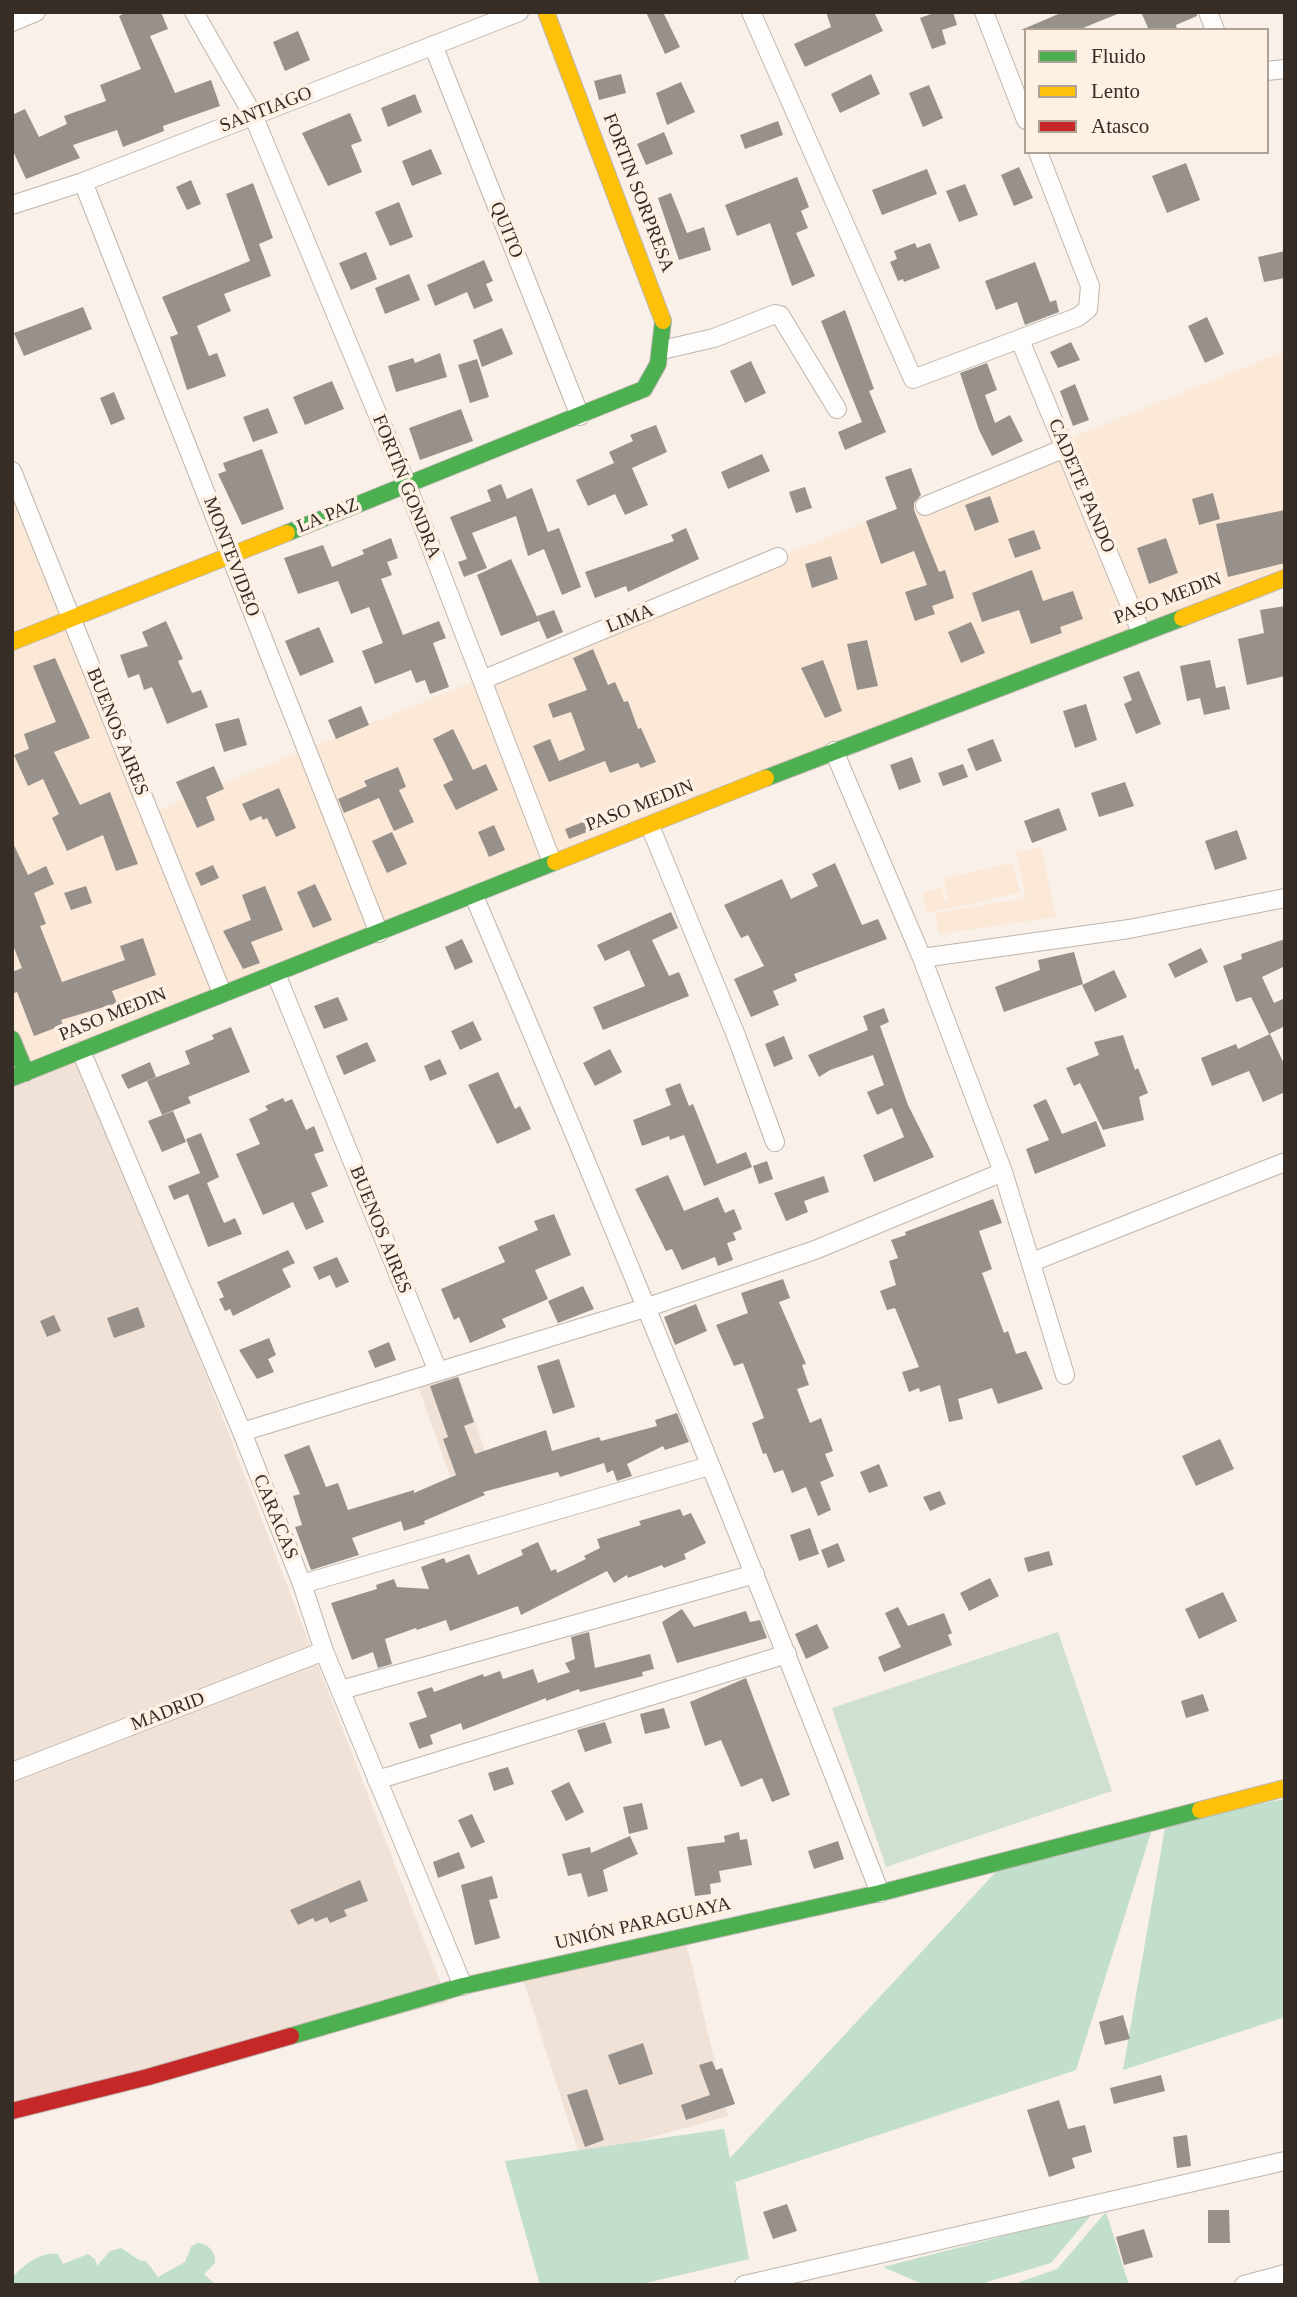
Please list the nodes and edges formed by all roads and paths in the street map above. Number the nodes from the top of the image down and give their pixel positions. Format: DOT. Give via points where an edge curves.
graph roads {
  1 [pos="36,12"];
  2 [pos="194,12"];
  3 [pos="519,12"];
  4 [pos="546,12"];
  5 [pos="751,12"];
  6 [pos="984,12"];
  7 [pos="12,22"];
  8 [pos="433,45"];
  9 [pos="253,115"];
  10 [pos="1024,115"];
  11 [pos="1039,154"];
  12 [pos="83,182"];
  13 [pos="12,205"];
  14 [pos="1020,340"];
  15 [pos="662,350"];
  16 [pos="644,389"];
  17 [pos="837,409"];
  18 [pos="580,416"];
  19 [pos="1065,448"];
  20 [pos="12,471"];
  21 [pos="407,485"];
  22 [pos="925,506"];
  23 [pos="230,555"];
  24 [pos="779,557"];
  25 [pos="1285,578"];
  26 [pos="71,618"];
  27 [pos="1141,632"];
  28 [pos="12,642"];
  29 [pos="482,680"];
  30 [pos="834,751"];
  31 [pos="650,827"];
  32 [pos="552,862"];
  33 [pos="474,896"];
  34 [pos="1285,898"];
  35 [pos="379,933"];
  36 [pos="922,958"];
  37 [pos="276,974"];
  38 [pos="222,993"];
  39 [pos="12,1039"];
  40 [pos="81,1051"];
  41 [pos="19,1075"];
  42 [pos="775,1142"];
  43 [pos="1285,1163"];
  44 [pos="1003,1172"];
  45 [pos="1032,1262"];
  46 [pos="645,1308"];
  47 [pos="437,1369"];
  48 [pos="1065,1375"];
  49 [pos="242,1432"];
  50 [pos="709,1466"];
  51 [pos="755,1574"];
  52 [pos="302,1584"];
  53 [pos="324,1651"];
  54 [pos="787,1654"];
  55 [pos="341,1690"];
  56 [pos="12,1773"];
  57 [pos="377,1780"];
  58 [pos="1285,1788"];
  59 [pos="880,1893"];
  60 [pos="463,1986"];
  61 [pos="12,2111"];
  62 [pos="1285,2161"];
  63 [pos="1285,2274"];
  64 [pos="744,2285"];
  65 [pos="1244,2285"];
  1 -- 7 [label="street"];
  2 -- 9 [label="street, FORTÍN GONDRA"];
  3 -- 8 [label="street, SANTIAGO"];
  4 -- 15 [label="street, FORTIN SORPRESA" via="663,317"];
  5 -- 14 [label="street" via="913,379"];
  6 -- 10 [label="street"];
  8 -- 9 [label="street, SANTIAGO"];
  8 -- 18 [label="street, QUITO"];
  9 -- 12 [label="street, SANTIAGO"];
  9 -- 21 [label="street, FORTÍN GONDRA"];
  11 -- 14 [label="street" via="1090,295 1088,309 1078,317"];
  12 -- 13 [label="street, SANTIAGO"];
  12 -- 23 [label="street, MONTEVIDEO"];
  14 -- 19 [label="street, CADETE PANDO"];
  15 -- 16 [label="street, FORTIN SORPRESA" via="652,381"];
  15 -- 17 [label="street" via="780,315"];
  16 -- 18 [label="street, LA PAZ"];
  18 -- 21 [label="street, LA PAZ"];
  19 -- 22 [label="street"];
  19 -- 27 [label="street, CADETE PANDO"];
  20 -- 26 [label="street, BUENOS AIRES"];
  21 -- 23 [label="street, LA PAZ"];
  21 -- 29 [label="street, FORTÍN GONDRA"];
  23 -- 26 [label="street, LA PAZ"];
  23 -- 35 [label="street, MONTEVIDEO"];
  24 -- 29 [label="street, LIMA"];
  25 -- 27 [label="street, PASO MEDIN"];
  26 -- 28 [label="street, LA PAZ"];
  26 -- 38 [label="street, BUENOS AIRES"];
  27 -- 30 [label="street, PASO MEDIN"];
  29 -- 32 [label="street, FORTÍN GONDRA"];
  30 -- 31 [label="street, PASO MEDIN"];
  30 -- 36 [label="street"];
  31 -- 32 [label="street, PASO MEDIN"];
  31 -- 42 [label="street"];
  32 -- 33 [label="street, PASO MEDIN"];
  33 -- 35 [label="street, PASO MEDIN"];
  33 -- 46 [label="street"];
  34 -- 36 [label="street" via="1129,929"];
  35 -- 37 [label="street, PASO MEDIN"];
  36 -- 44 [label="street"];
  37 -- 38 [label="street, PASO MEDIN"];
  37 -- 47 [label="street, BUENOS AIRES"];
  38 -- 40 [label="street, PASO MEDIN"];
  39 -- 41 [label="street"];
  40 -- 41 [label="street, PASO MEDIN"];
  40 -- 49 [label="street, CARACAS"];
  43 -- 45 [label="street"];
  44 -- 45 [label="street"];
  44 -- 46 [label="street" via="815,1250"];
  45 -- 48 [label="street"];
  46 -- 47 [label="street"];
  46 -- 50 [label="street"];
  47 -- 49 [label="street"];
  49 -- 52 [label="street, CARACAS"];
  50 -- 51 [label="street"];
  50 -- 52 [label="street"];
  51 -- 54 [label="street"];
  51 -- 55 [label="street"];
  52 -- 53 [label="street, CARACAS"];
  53 -- 55 [label="street, CARACAS"];
  53 -- 56 [label="street, MADRID"];
  54 -- 57 [label="street"];
  54 -- 59 [label="street"];
  55 -- 57 [label="street, CARACAS"];
  57 -- 60 [label="street, CARACAS"];
  58 -- 59 [label="street, UNIÓN PARAGUAYA"];
  59 -- 60 [label="street, UNIÓN PARAGUAYA"];
  60 -- 61 [label="street, UNIÓN PARAGUAYA" via="148,2077"];
  62 -- 64 [label="street"];
  63 -- 65 [label="street"];
}
